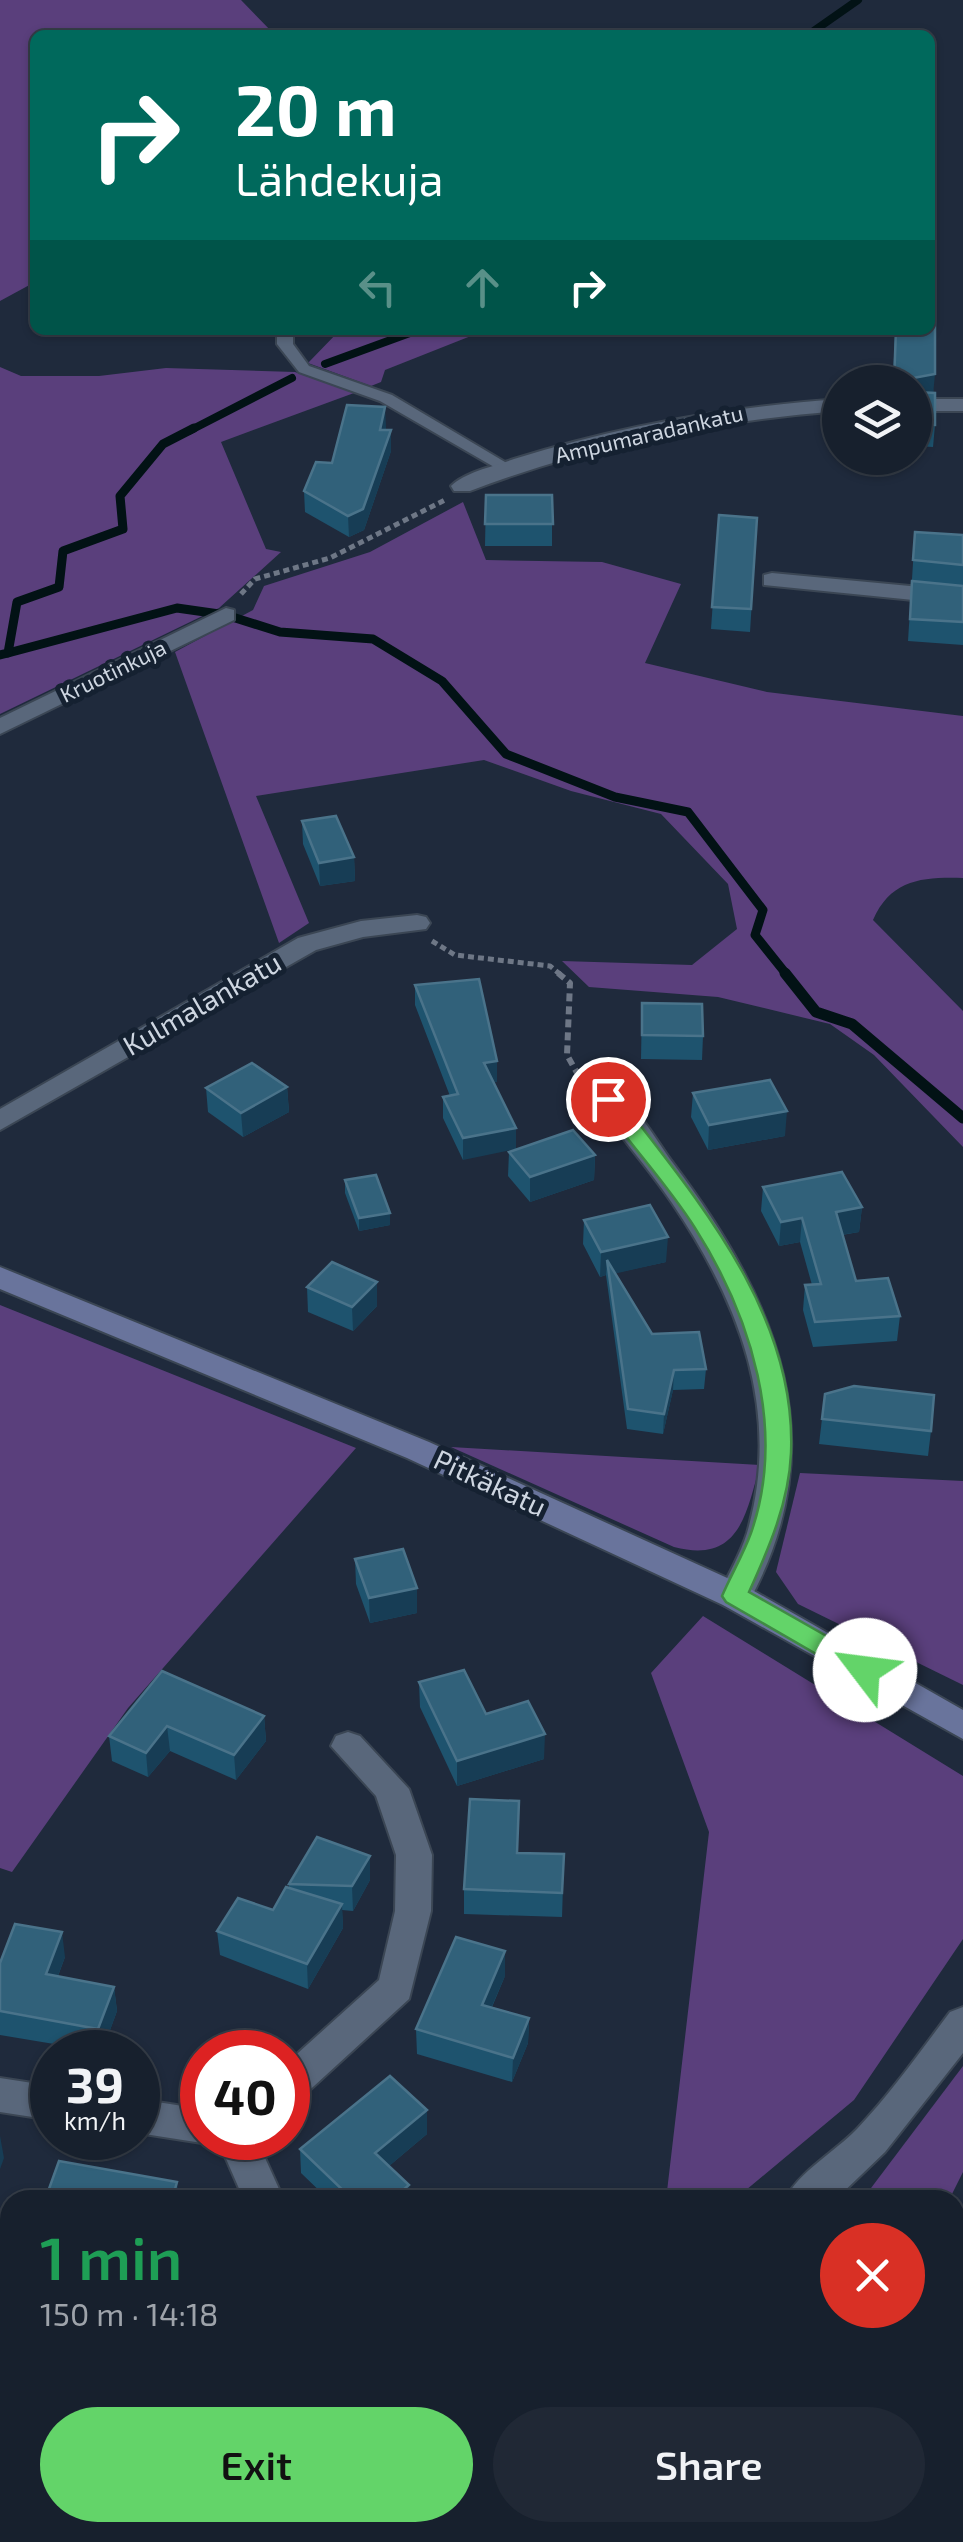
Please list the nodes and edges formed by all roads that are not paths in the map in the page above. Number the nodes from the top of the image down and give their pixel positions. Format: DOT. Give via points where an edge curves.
graph roads {
  1 [pos="285,335"];
  2 [pos="932,405"];
  3 [pos="822,406"];
  4 [pos="963,406"];
  5 [pos="507,468"];
  6 [pos="462,486"];
  7 [pos="772,580"];
  8 [pos="963,598"];
  9 [pos="226,615"];
  10 [pos="0,727"];
  11 [pos="417,923"];
  12 [pos="608,1099"];
  13 [pos="0,1121"];
  14 [pos="0,1277"];
  15 [pos="734,1596"];
  16 [pos="963,1726"];
  17 [pos="348,1746"];
  18 [pos="963,2023"];
  19 [pos="310,2064"];
  20 [pos="0,2095"];
  21 [pos="30,2100"];
  22 [pos="247,2160"];
  23 [pos="260,2190"];
  24 [pos="818,2190"];
  1 -- 5 [label="lane" via="304,369 386,398"];
  2 -- 4 [label="street"];
  3 -- 5 [label="street, Ampumaradankatu" via="670,424"];
  5 -- 6 [label="street, Ampumaradankatu"];
  7 -- 8 [label="street"];
  9 -- 10 [label="street, Kruotinkuja"];
  11 -- 13 [label="street, Kulmalankatu" via="307,944"];
  12 -- 15 [label="street" via="687,1196 731,1270 771,1369 779,1453 764,1532"];
  14 -- 15 [label="street, Pitkäkatu" via="418,1450"];
  15 -- 16 [label="street, Pitkäkatu"];
  17 -- 19 [label="street" via="391,1790 414,1854 413,1911 396,1988"];
  18 -- 24 [label="street" via="897,2115"];
  20 -- 21 [label="street"];
  22 -- 23 [label="street"];
}
